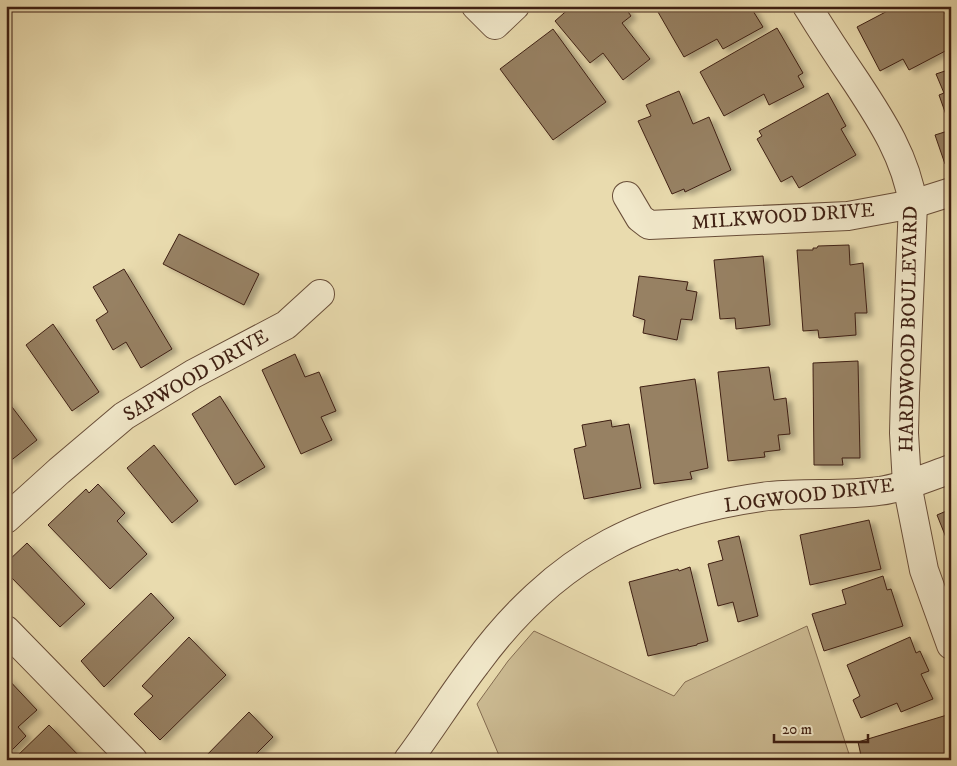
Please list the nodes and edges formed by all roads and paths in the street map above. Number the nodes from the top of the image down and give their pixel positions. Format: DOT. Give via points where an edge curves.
graph roads {
  1 [pos="476,6"];
  2 [pos="516,6"];
  3 [pos="806,6"];
  4 [pos="951,192"];
  5 [pos="627,196"];
  6 [pos="913,204"];
  7 [pos="320,294"];
  8 [pos="951,469"];
  9 [pos="907,484"];
  10 [pos="6,519"];
  11 [pos="6,630"];
  12 [pos="951,645"];
  13 [pos="134,760"];
  14 [pos="408,760"];
  1 -- 2 [label="street" via="495,25"];
  3 -- 6 [label="street, HARDWOOD BOULEVARD" via="882,122 902,162"];
  4 -- 6 [label="street, MILKWOOD DRIVE"];
  5 -- 6 [label="street, MILKWOOD DRIVE" via="640,218 649,225 848,216"];
  6 -- 9 [label="street, HARDWOOD BOULEVARD" via="904,433"];
  7 -- 10 [label="street, SAPWOOD DRIVE" via="286,325 192,374 124,416"];
  8 -- 9 [label="street, LOGWOOD DRIVE"];
  9 -- 12 [label="street, HARDWOOD BOULEVARD" via="924,570"];
  9 -- 14 [label="street, LOGWOOD DRIVE" via="879,491 769,496 718,506 663,519 609,543 560,576 512,621 475,665"];
  11 -- 13 [label="street"];
}
